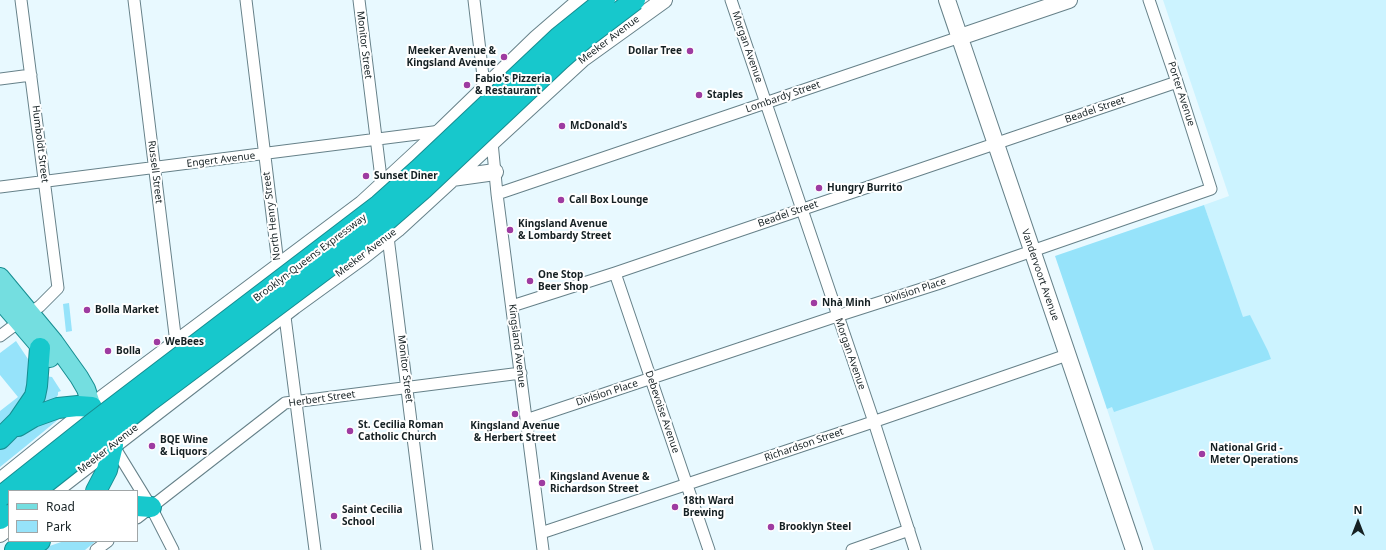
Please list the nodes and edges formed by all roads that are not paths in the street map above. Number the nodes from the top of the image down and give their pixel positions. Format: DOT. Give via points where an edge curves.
graph roads {
  1 [pos="21,0"];
  2 [pos="134,0"];
  3 [pos="246,0"];
  4 [pos="359,0"];
  5 [pos="474,0"];
  6 [pos="581,0"];
  7 [pos="605,0"];
  8 [pos="636,0"];
  9 [pos="664,0"];
  10 [pos="731,0"];
  11 [pos="947,0"];
  12 [pos="1069,0"];
  13 [pos="1149,0"];
  14 [pos="960,37"];
  15 [pos="31,75"];
  16 [pos="0,79"];
  17 [pos="1177,82"];
  18 [pos="485,88"];
  19 [pos="766,103"];
  20 [pos="441,131"];
  21 [pos="376,140"];
  22 [pos="492,142"];
  23 [pos="996,144"];
  24 [pos="265,154"];
  25 [pos="155,168"];
  26 [pos="495,172"];
  27 [pos="452,178"];
  28 [pos="45,182"];
  29 [pos="6,186"];
  30 [pos="382,186"];
  31 [pos="1211,189"];
  32 [pos="497,194"];
  33 [pos="0,195"];
  34 [pos="801,209"];
  35 [pos="388,236"];
  36 [pos="1031,250"];
  37 [pos="278,266"];
  38 [pos="615,274"];
  39 [pos="0,277"];
  40 [pos="0,300"];
  41 [pos="512,306"];
  42 [pos="284,314"];
  43 [pos="837,316"];
  44 [pos="24,318"];
  45 [pos="0,336"];
  46 [pos="176,343"];
  47 [pos="40,348"];
  48 [pos="1067,355"];
  49 [pos="520,373"];
  50 [pos="651,379"];
  51 [pos="407,388"];
  52 [pos="296,402"];
  53 [pos="92,407"];
  54 [pos="526,420"];
  55 [pos="874,422"];
  56 [pos="3,436"];
  57 [pos="113,445"];
  58 [pos="0,481"];
  59 [pos="687,485"];
  60 [pos="36,490"];
  61 [pos="55,490"];
  62 [pos="97,490"];
  63 [pos="133,490"];
  64 [pos="0,496"];
  65 [pos="142,510"];
  66 [pos="8,513"];
  67 [pos="0,519"];
  68 [pos="8,528"];
  69 [pos="909,530"];
  70 [pos="541,533"];
  71 [pos="0,534"];
  72 [pos="36,542"];
  73 [pos="107,542"];
  74 [pos="15,550"];
  75 [pos="96,550"];
  76 [pos="174,550"];
  77 [pos="314,550"];
  78 [pos="427,550"];
  79 [pos="543,550"];
  80 [pos="709,550"];
  81 [pos="852,550"];
  82 [pos="915,550"];
  83 [pos="1134,550"];
  1 -- 15 [label="street, Humboldt Street"];
  2 -- 25 [label="street, Russell Street"];
  3 -- 24 [label="street, North Henry Street"];
  4 -- 21 [label="street, Monitor Street"];
  5 -- 18 [label="street, Kingsland Avenue"];
  6 -- 18 [label="main road"];
  7 -- 64 [label="highway, Brooklyn-Queens Expressway, bridge" via="544,51 379,205"];
  8 -- 60 [label="highway, Brooklyn-Queens Expressway, bridge" via="560,60 384,223"];
  9 -- 22 [label="main road, Meeker Avenue" via="582,59"];
  10 -- 19 [label="street, Morgan Avenue"];
  11 -- 14 [label="main road, Vandervoort Avenue"];
  12 -- 14 [label="main road, Lombardy Street"];
  13 -- 17 [label="street, Porter Avenue"];
  14 -- 19 [label="street, Lombardy Street"];
  14 -- 23 [label="main road, Vandervoort Avenue"];
  15 -- 16 [label="street"];
  15 -- 28 [label="street, Humboldt Street"];
  17 -- 23 [label="street, Beadel Street"];
  17 -- 31 [label="street, Porter Avenue"];
  18 -- 20 [label="main road"];
  18 -- 22 [label="street, Kingsland Avenue" via="496,108"];
  19 -- 32 [label="street, Lombardy Street"];
  19 -- 34 [label="street, Morgan Avenue"];
  20 -- 21 [label="street, Engert Avenue"];
  20 -- 30 [label="main road"];
  21 -- 24 [label="street, Engert Avenue"];
  21 -- 30 [label="street, Monitor Street"];
  22 -- 26 [label="street, Kingsland Avenue"];
  22 -- 27 [label="main road, Meeker Avenue"];
  23 -- 34 [label="street, Beadel Street"];
  23 -- 36 [label="main road, Vandervoort Avenue"];
  24 -- 25 [label="street, Engert Avenue"];
  24 -- 37 [label="street, North Henry Street"];
  25 -- 28 [label="street, Engert Avenue"];
  25 -- 46 [label="street, Russell Street"];
  26 -- 27 [label="main road"];
  26 -- 32 [label="street, Kingsland Avenue"];
  27 -- 35 [label="main road, Meeker Avenue"];
  28 -- 29 [label="street, Engert Avenue"];
  28 -- 44 [label="street, Humboldt Street" via="58,288"];
  29 -- 33 [label="street"];
  30 -- 37 [label="main road"];
  31 -- 36 [label="street, Division Place"];
  32 -- 41 [label="street, Kingsland Avenue"];
  34 -- 38 [label="street, Beadel Street"];
  34 -- 43 [label="street, Morgan Avenue"];
  35 -- 42 [label="main road, Meeker Avenue"];
  35 -- 51 [label="street, Monitor Street"];
  36 -- 43 [label="street, Division Place"];
  36 -- 48 [label="main road, Vandervoort Avenue"];
  37 -- 42 [label="street, North Henry Street"];
  37 -- 46 [label="main road"];
  38 -- 41 [label="street, Beadel Street"];
  38 -- 50 [label="street, Debevoise Avenue"];
  39 -- 44 [label="main road"];
  40 -- 44 [label="main road"];
  41 -- 49 [label="street, Kingsland Avenue"];
  42 -- 52 [label="street, North Henry Street"];
  42 -- 57 [label="main road, Meeker Avenue"];
  43 -- 50 [label="street, Division Place"];
  43 -- 55 [label="street, Morgan Avenue"];
  44 -- 45 [label="street"];
  44 -- 47 [label="main road"];
  44 -- 53 [label="main road" via="54,342 79,377"];
  46 -- 53 [label="main road"];
  47 -- 53 [label="main road" via="52,360 74,392"];
  47 -- 56 [label="highway" via="35,396 29,407"];
  48 -- 55 [label="street, Richardson Street"];
  48 -- 83 [label="main road, Vandervoort Avenue"];
  49 -- 51 [label="street, Herbert Street"];
  49 -- 54 [label="street, Kingsland Avenue"];
  50 -- 54 [label="street, Division Place"];
  50 -- 59 [label="street, Debevoise Avenue"];
  51 -- 52 [label="street, Herbert Street"];
  51 -- 78 [label="street, Monitor Street"];
  52 -- 65 [label="street, Herbert Street" via="285,404"];
  52 -- 77 [label="street, North Henry Street"];
  53 -- 56 [label="highway" via="72,406 50,410"];
  53 -- 57 [label="main road"];
  53 -- 58 [label="main road"];
  54 -- 70 [label="street, Kingsland Avenue"];
  55 -- 59 [label="street, Richardson Street"];
  55 -- 69 [label="street, Morgan Avenue"];
  57 -- 61 [label="main road, Meeker Avenue"];
  57 -- 62 [label="highway" via="107,470"];
  57 -- 63 [label="street"];
  59 -- 70 [label="street, Richardson Street"];
  59 -- 80 [label="street, Debevoise Avenue"];
  65 -- 76 [label="street"];
  66 -- 67 [label="highway"];
  68 -- 71 [label="main road"];
  69 -- 81 [label="street"];
  69 -- 82 [label="street, Morgan Avenue"];
  70 -- 79 [label="street, Kingsland Avenue"];
  72 -- 74 [label="highway"];
  73 -- 75 [label="street"];
}
